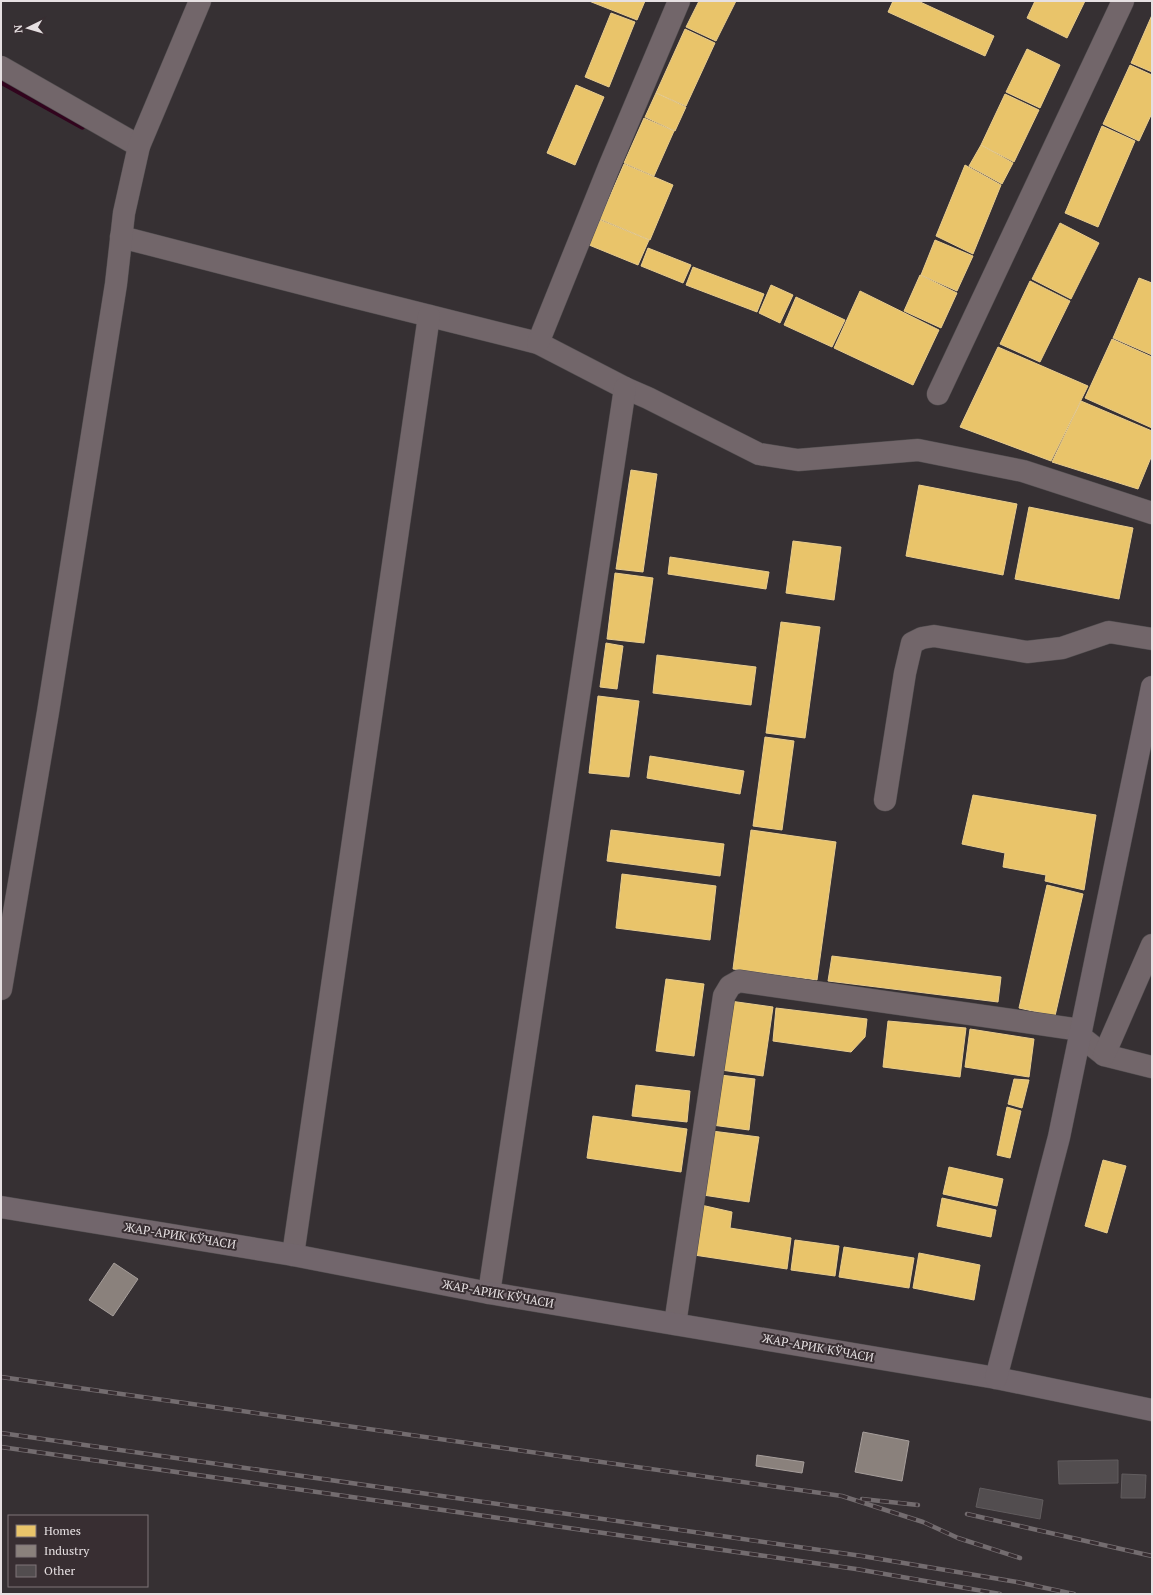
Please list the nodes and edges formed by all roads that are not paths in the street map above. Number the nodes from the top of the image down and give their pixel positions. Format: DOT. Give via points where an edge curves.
graph roads {
  1 [pos="200,1"];
  2 [pos="679,1"];
  3 [pos="1123,1"];
  4 [pos="1,67"];
  5 [pos="139,146"];
  6 [pos="121,237"];
  7 [pos="429,316"];
  8 [pos="538,343"];
  9 [pos="625,388"];
  10 [pos="938,394"];
  11 [pos="1152,513"];
  12 [pos="1152,638"];
  13 [pos="1152,687"];
  14 [pos="885,800"];
  15 [pos="1152,945"];
  16 [pos="1,989"];
  17 [pos="1081,1033"];
  18 [pos="1104,1055"];
  19 [pos="1152,1067"];
  20 [pos="1,1207"];
  21 [pos="293,1255"];
  22 [pos="489,1293"];
  23 [pos="675,1324"];
  24 [pos="996,1378"];
  25 [pos="1152,1410"];
  1 -- 5 [label="street"];
  2 -- 8 [label="street"];
  3 -- 10 [label="street"];
  4 -- 5 [label="street"];
  5 -- 6 [label="street"];
  6 -- 7 [label="street"];
  6 -- 16 [label="street" via="116,284 48,712"];
  7 -- 8 [label="street"];
  7 -- 21 [label="street"];
  8 -- 9 [label="street"];
  9 -- 11 [label="street" via="759,454 798,460 918,450 1023,471"];
  9 -- 22 [label="street"];
  12 -- 14 [label="street" via="1109,632 1062,648 1027,652 934,636 912,643"];
  13 -- 17 [label="main road"];
  15 -- 18 [label="street"];
  17 -- 18 [label="street"];
  17 -- 23 [label="street" via="739,981 730,986 724,996"];
  17 -- 24 [label="main road" via="1059,1137"];
  18 -- 19 [label="street"];
  20 -- 21 [label="main road, ЖАР-АРИК КЎЧАСИ"];
  21 -- 22 [label="main road, ЖАР-АРИК КЎЧАСИ"];
  22 -- 23 [label="main road, ЖАР-АРИК КЎЧАСИ"];
  23 -- 24 [label="main road, ЖАР-АРИК КЎЧАСИ"];
  24 -- 25 [label="main road, ЖАР-АРИК КЎЧАСИ"];
}
